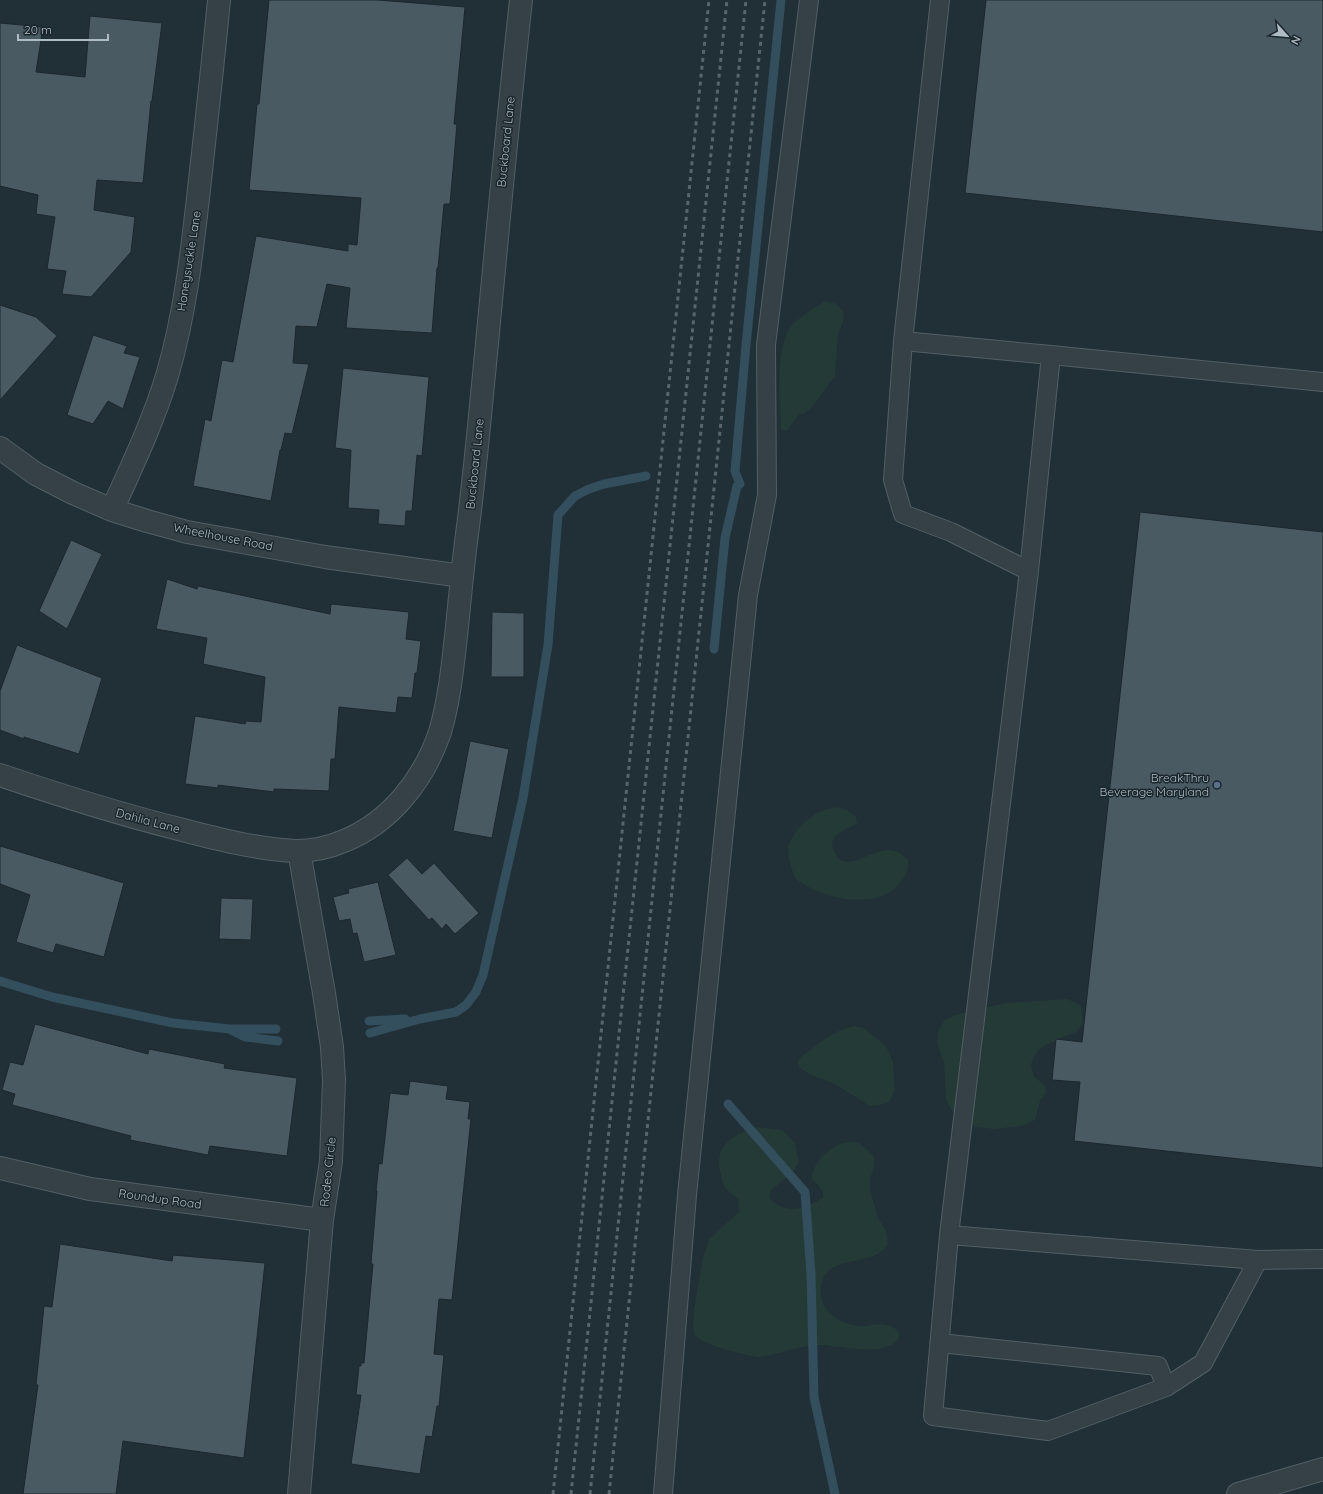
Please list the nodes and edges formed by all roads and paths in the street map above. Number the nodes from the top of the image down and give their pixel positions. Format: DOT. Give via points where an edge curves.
graph roads {
  1 [pos="219,0"];
  2 [pos="521,0"];
  3 [pos="809,0"];
  4 [pos="940,0"];
  5 [pos="903,341"];
  6 [pos="1051,355"];
  7 [pos="1323,382"];
  8 [pos="0,448"];
  9 [pos="112,510"];
  10 [pos="1029,571"];
  11 [pos="462,576"];
  12 [pos="0,775"];
  13 [pos="299,851"];
  14 [pos="0,1174"];
  15 [pos="322,1220"];
  16 [pos="949,1235"];
  17 [pos="1258,1260"];
  18 [pos="1323,1260"];
  19 [pos="940,1343"];
  20 [pos="1166,1387"];
  21 [pos="1323,1469"];
  22 [pos="300,1494"];
  23 [pos="663,1494"];
  24 [pos="1238,1494"];
  1 -- 9 [label="street, Honeysuckle Lane" via="191,265 178,330 167,376 154,413"];
  2 -- 11 [label="street, Buckboard Lane" via="472,500"];
  3 -- 23 [label="lane" via="766,345 767,495 748,595 687,1195"];
  4 -- 5 [label="lane"];
  5 -- 6 [label="lane"];
  5 -- 10 [label="lane" via="893,480 903,514 951,532"];
  6 -- 7 [label="lane"];
  6 -- 10 [label="lane"];
  8 -- 9 [label="street, Wheelhouse Road" via="36,474 73,494"];
  9 -- 11 [label="street, Wheelhouse Road" via="188,532 325,557"];
  10 -- 16 [label="lane"];
  11 -- 13 [label="street, Buckboard Lane" via="448,699 439,733 422,772 396,807 381,820 344,841"];
  12 -- 13 [label="street, Dahlia Lane" via="96,806 201,835 258,847"];
  13 -- 15 [label="street, Rodeo Circle" via="332,1047 334,1080 331,1161"];
  14 -- 15 [label="street, Roundup Road" via="90,1189"];
  15 -- 22 [label="street, Rodeo Circle"];
  16 -- 17 [label="lane"];
  16 -- 19 [label="lane"];
  17 -- 18 [label="lane"];
  17 -- 20 [label="lane" via="1203,1363"];
  19 -- 20 [label="lane" via="1158,1366"];
  19 -- 20 [label="lane" via="933,1416 1048,1431"];
  21 -- 24 [label="street"];
}
